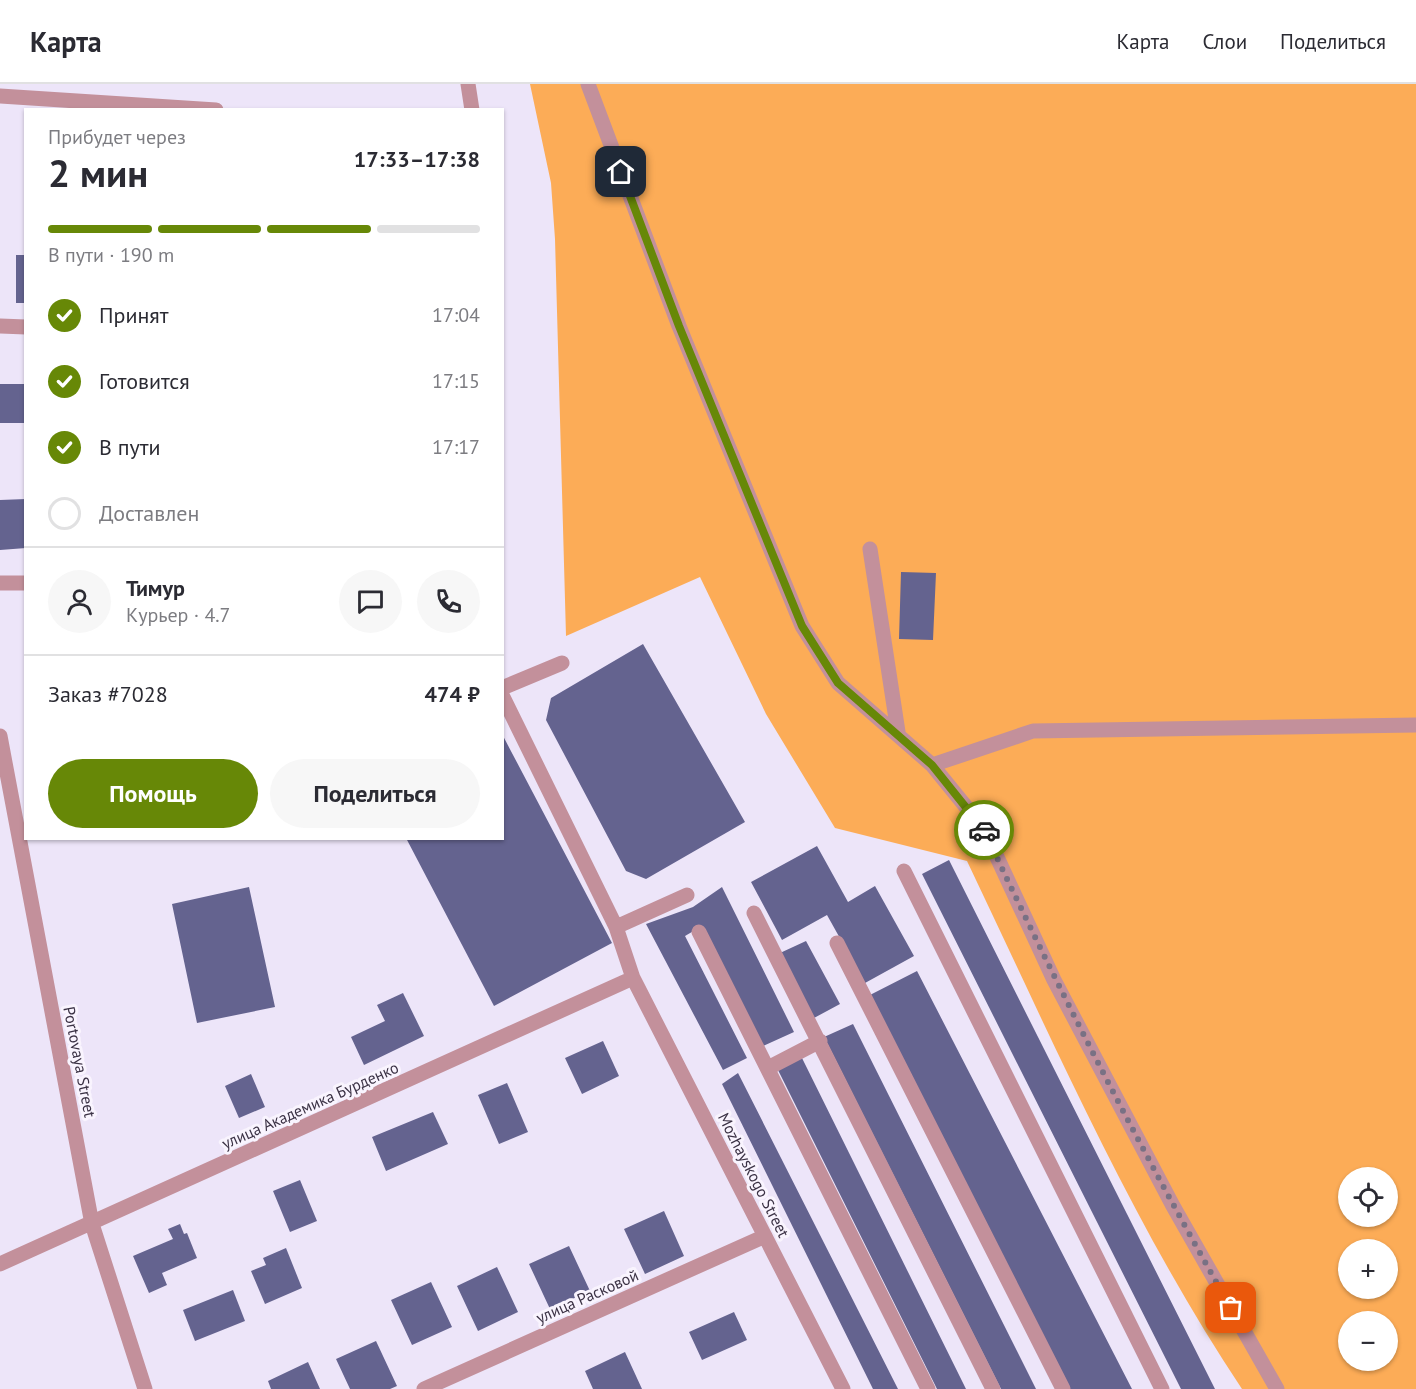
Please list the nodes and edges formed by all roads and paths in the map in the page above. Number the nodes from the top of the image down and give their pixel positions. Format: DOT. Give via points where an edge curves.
graph roads {
  1 [pos="468,84"];
  2 [pos="588,84"];
  3 [pos="0,96"];
  4 [pos="185,108"];
  5 [pos="472,108"];
  6 [pos="0,326"];
  7 [pos="24,327"];
  8 [pos="870,549"];
  9 [pos="0,583"];
  10 [pos="24,583"];
  11 [pos="562,663"];
  12 [pos="504,687"];
  13 [pos="504,699"];
  14 [pos="1416,725"];
  15 [pos="898,732"];
  16 [pos="0,736"];
  17 [pos="932,765"];
  18 [pos="904,871"];
  19 [pos="687,896"];
  20 [pos="754,914"];
  21 [pos="616,927"];
  22 [pos="699,932"];
  23 [pos="837,943"];
  24 [pos="633,978"];
  25 [pos="820,1041"];
  26 [pos="768,1068"];
  27 [pos="92,1224"];
  28 [pos="765,1236"];
  29 [pos="0,1264"];
  30 [pos="145,1389"];
  31 [pos="424,1389"];
  32 [pos="843,1389"];
  33 [pos="928,1389"];
  34 [pos="993,1389"];
  35 [pos="1063,1389"];
  36 [pos="1162,1389"];
  37 [pos="1277,1389"];
  1 -- 5 [label="street"];
  2 -- 15 [label="street" via="679,326 802,626 838,683"];
  3 -- 4 [label="street"];
  6 -- 7 [label="street"];
  8 -- 15 [label="street"];
  9 -- 10 [label="street"];
  11 -- 12 [label="street"];
  13 -- 21 [label="street, Mozhayskogo Street"];
  14 -- 17 [label="street" via="1033,732"];
  15 -- 17 [label="street"];
  16 -- 27 [label="street, Portovaya Street"];
  17 -- 37 [label="street" via="984,829 1054,980 1156,1175"];
  18 -- 36 [label="street"];
  19 -- 21 [label="street"];
  20 -- 25 [label="street"];
  21 -- 24 [label="street, Mozhayskogo Street"];
  22 -- 26 [label="street"];
  23 -- 35 [label="street"];
  24 -- 27 [label="street, улица Академика Бурденко"];
  24 -- 28 [label="street, Mozhayskogo Street"];
  25 -- 26 [label="street"];
  25 -- 34 [label="street"];
  26 -- 33 [label="street"];
  27 -- 29 [label="street, улица Академика Бурденко"];
  27 -- 30 [label="street, Portovaya Street"];
  28 -- 31 [label="street, улица Расковой"];
  28 -- 32 [label="street, Mozhayskogo Street"];
}
